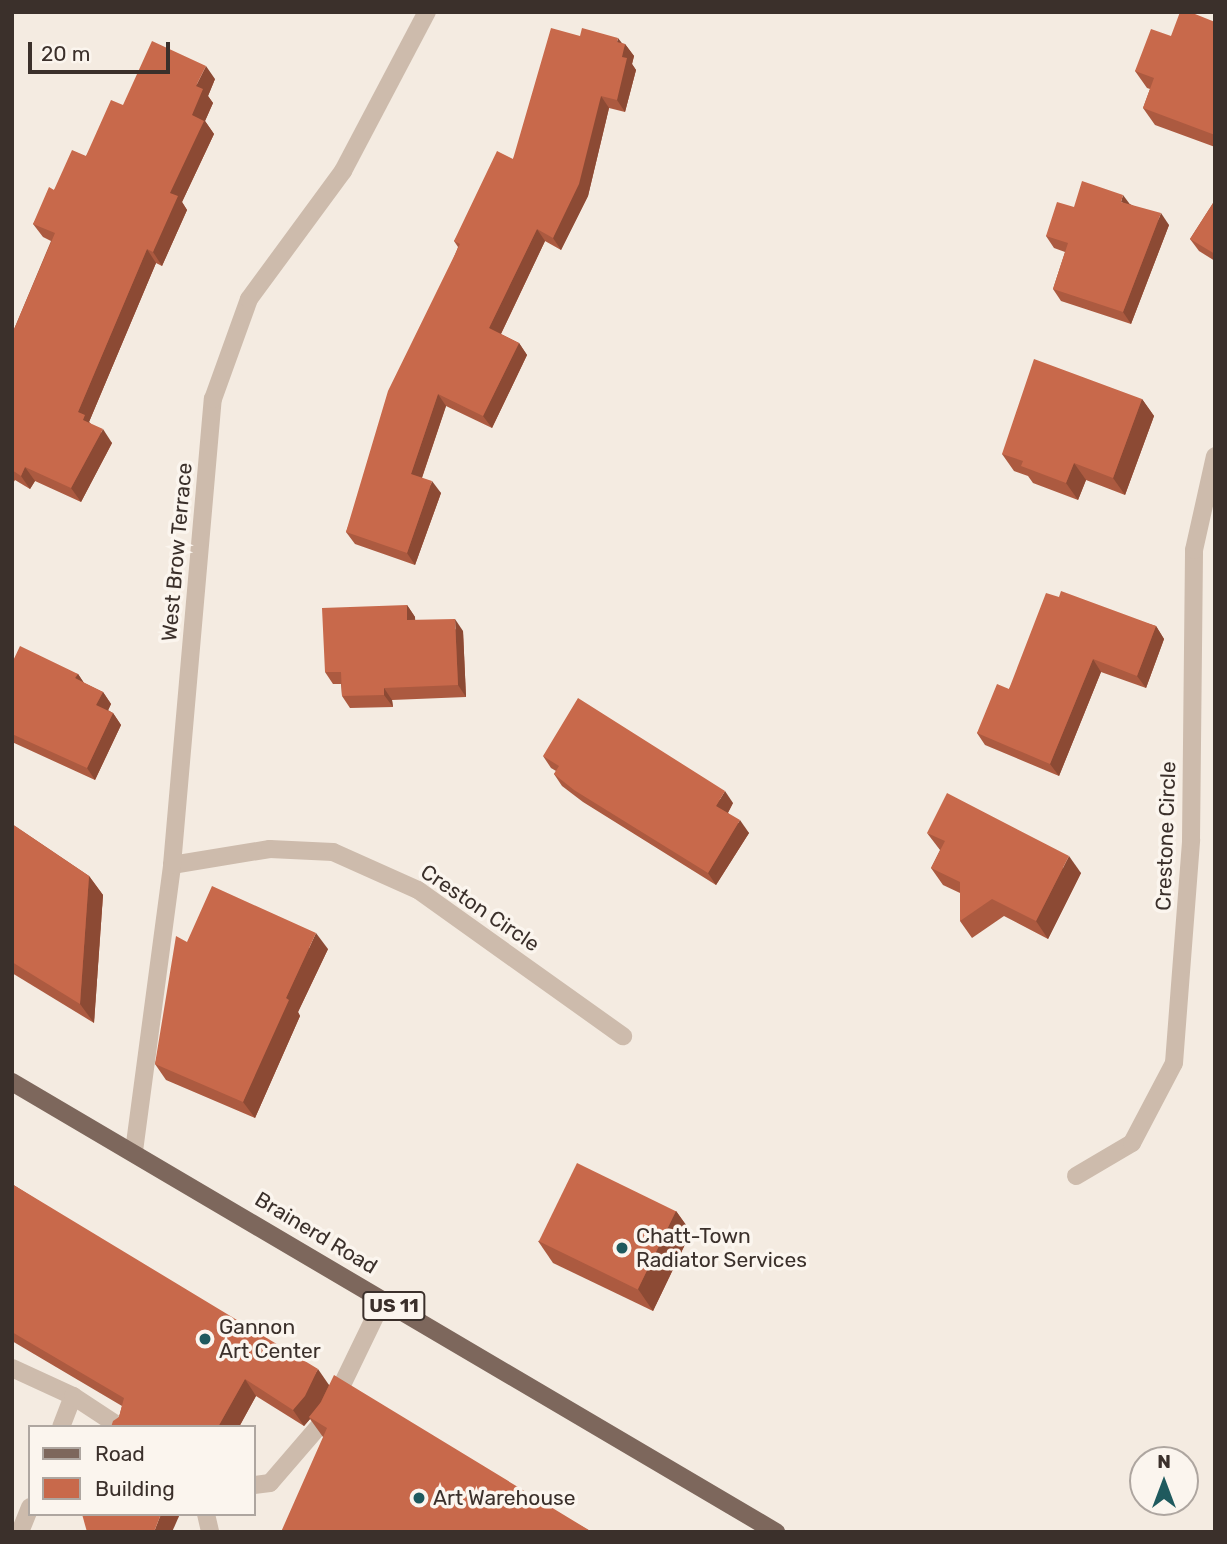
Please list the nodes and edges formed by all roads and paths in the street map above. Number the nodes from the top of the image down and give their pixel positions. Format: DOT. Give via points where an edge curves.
graph roads {
  1 [pos="427,12"];
  2 [pos="1215,456"];
  3 [pos="172,865"];
  4 [pos="623,1036"];
  5 [pos="12,1082"];
  6 [pos="134,1151"];
  7 [pos="1076,1176"];
  8 [pos="383,1300"];
  9 [pos="12,1367"];
  10 [pos="73,1395"];
  11 [pos="62,1425"];
  12 [pos="117,1425"];
  13 [pos="256,1485"];
  14 [pos="28,1512"];
  15 [pos="20,1532"];
  16 [pos="776,1532"];
  1 -- 3 [label="street, West Brow Terrace" via="343,171 249,299 213,399"];
  2 -- 7 [label="street, Crestone Circle" via="1194,550 1191,840 1174,1063 1132,1143"];
  3 -- 4 [label="street, Creston Circle" via="270,849 333,852 418,890"];
  3 -- 6 [label="street, West Brow Terrace"];
  5 -- 6 [label="main road, Brainerd Road / US 11"];
  6 -- 8 [label="main road, Brainerd Road / US 11"];
  8 -- 13 [label="street" via="326,1418 270,1483"];
  8 -- 16 [label="main road, Brainerd Road / US 11"];
  9 -- 10 [label="street"];
  10 -- 11 [label="street"];
  10 -- 12 [label="street"];
  14 -- 15 [label="street"];
}
